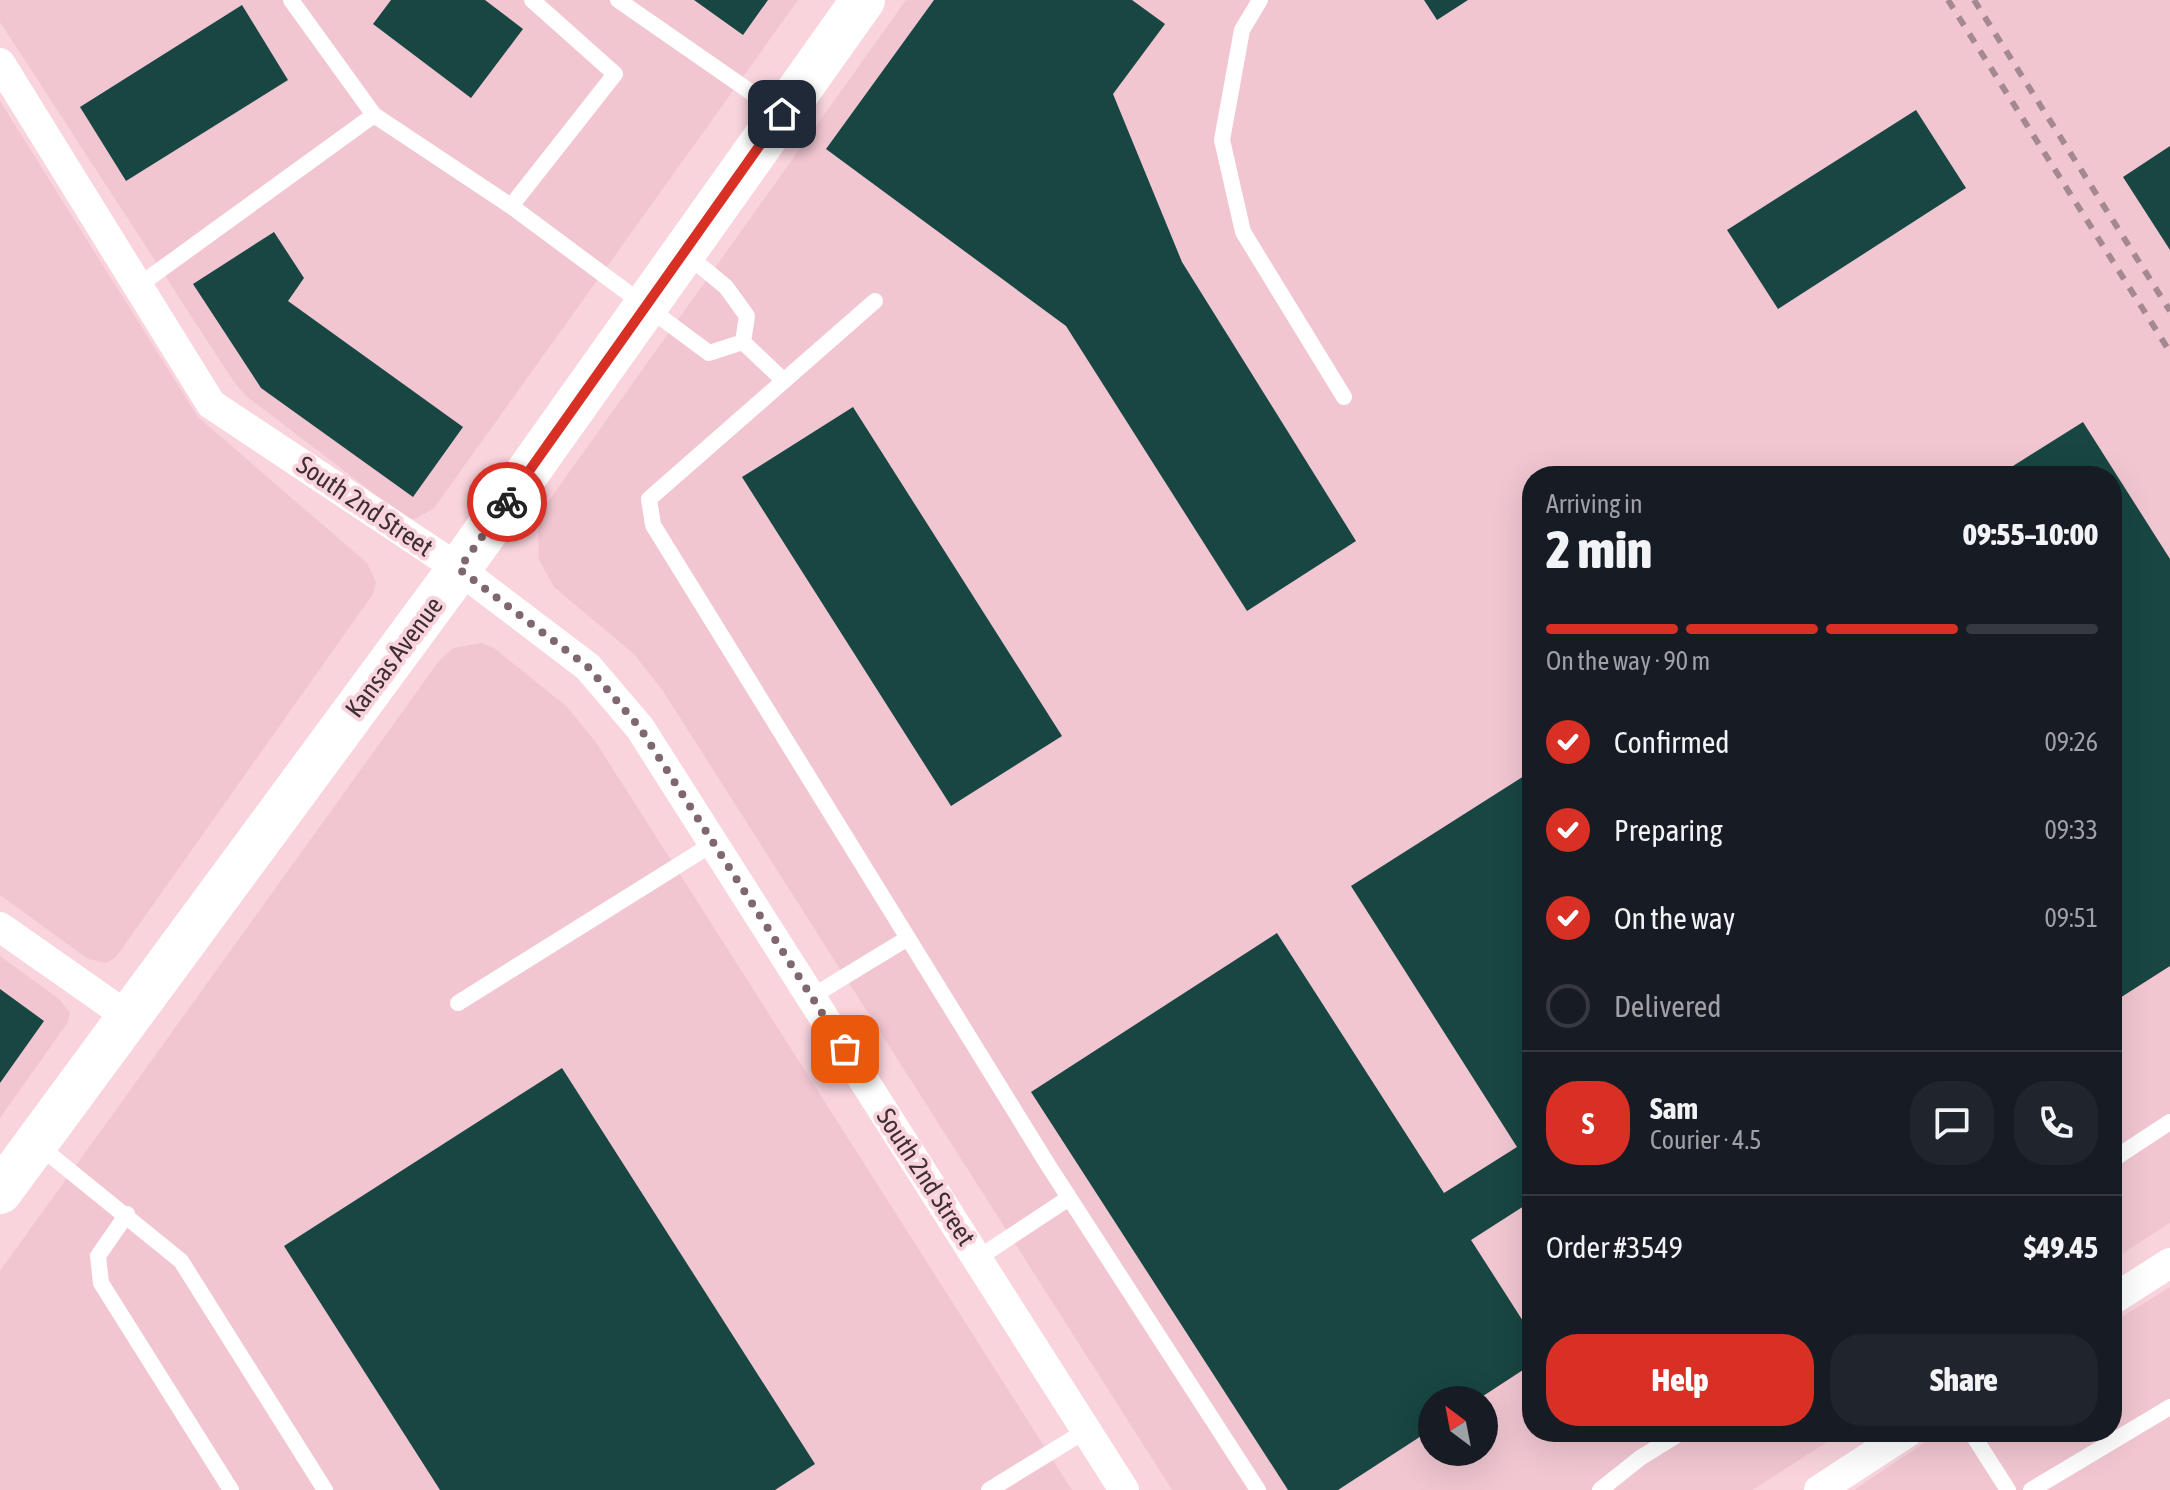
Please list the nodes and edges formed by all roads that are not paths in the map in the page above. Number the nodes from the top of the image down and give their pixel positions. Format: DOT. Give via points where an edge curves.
graph roads {
  1 [pos="291,0"];
  2 [pos="532,0"];
  3 [pos="618,0"];
  4 [pos="863,0"];
  5 [pos="1260,0"];
  6 [pos="0,63"];
  7 [pos="782,114"];
  8 [pos="374,115"];
  9 [pos="511,206"];
  10 [pos="684,252"];
  11 [pos="138,286"];
  12 [pos="875,301"];
  13 [pos="645,307"];
  14 [pos="743,342"];
  15 [pos="784,381"];
  16 [pos="1344,397"];
  17 [pos="459,569"];
  18 [pos="714,843"];
  19 [pos="0,927"];
  20 [pos="908,938"];
  21 [pos="811,997"];
  22 [pos="458,1003"];
  23 [pos="127,1016"];
  24 [pos="2170,1122"];
  25 [pos="35,1143"];
  26 [pos="2122,1153"];
  27 [pos="0,1192"];
  28 [pos="1069,1198"];
  29 [pos="127,1214"];
  30 [pos="978,1258"];
  31 [pos="2170,1263"];
  32 [pos="2122,1294"];
  33 [pos="2170,1407"];
  34 [pos="1087,1430"];
  35 [pos="2122,1436"];
  36 [pos="1666,1442"];
  37 [pos="1893,1442"];
  38 [pos="1977,1442"];
  39 [pos="2111,1442"];
  40 [pos="231,1490"];
  41 [pos="325,1490"];
  42 [pos="989,1490"];
  43 [pos="1124,1490"];
  44 [pos="1258,1490"];
  45 [pos="1600,1490"];
  46 [pos="1819,1490"];
  47 [pos="2008,1490"];
  48 [pos="2031,1490"];
  1 -- 8 [label="lane"];
  2 -- 9 [label="lane" via="615,74"];
  3 -- 7 [label="lane"];
  4 -- 7 [label="main road, Kansas Avenue"];
  5 -- 16 [label="lane" via="1242,30 1222,140 1243,232"];
  6 -- 11 [label="street, South 2nd Street"];
  7 -- 10 [label="main road, Kansas Avenue"];
  8 -- 9 [label="lane"];
  8 -- 11 [label="lane"];
  9 -- 13 [label="lane"];
  10 -- 13 [label="main road, Kansas Avenue"];
  10 -- 14 [label="lane" via="726,287 747,316"];
  11 -- 17 [label="street, South 2nd Street" via="211,404"];
  12 -- 15 [label="lane"];
  13 -- 14 [label="lane" via="709,353"];
  13 -- 17 [label="main road, Kansas Avenue"];
  14 -- 15 [label="lane"];
  15 -- 20 [label="lane" via="649,499 649,510 653,525"];
  17 -- 18 [label="street, South 2nd Street" via="588,667 640,728"];
  17 -- 23 [label="main road, Kansas Avenue"];
  18 -- 21 [label="street, South 2nd Street"];
  18 -- 22 [label="lane"];
  19 -- 23 [label="street"];
  20 -- 21 [label="lane"];
  20 -- 28 [label="lane"];
  21 -- 30 [label="street, South 2nd Street"];
  23 -- 25 [label="main road, Kansas Avenue"];
  24 -- 26 [label="lane"];
  25 -- 27 [label="main road, Kansas Avenue"];
  25 -- 29 [label="lane"];
  28 -- 30 [label="lane"];
  28 -- 44 [label="lane"];
  29 -- 40 [label="lane" via="98,1256 101,1283"];
  29 -- 41 [label="lane" via="181,1261"];
  30 -- 34 [label="street, South 2nd Street"];
  31 -- 32 [label="street"];
  33 -- 35 [label="lane"];
  34 -- 42 [label="lane"];
  34 -- 43 [label="street, South 2nd Street"];
  36 -- 45 [label="lane"];
  37 -- 46 [label="street"];
  38 -- 47 [label="lane"];
  39 -- 48 [label="lane"];
}
